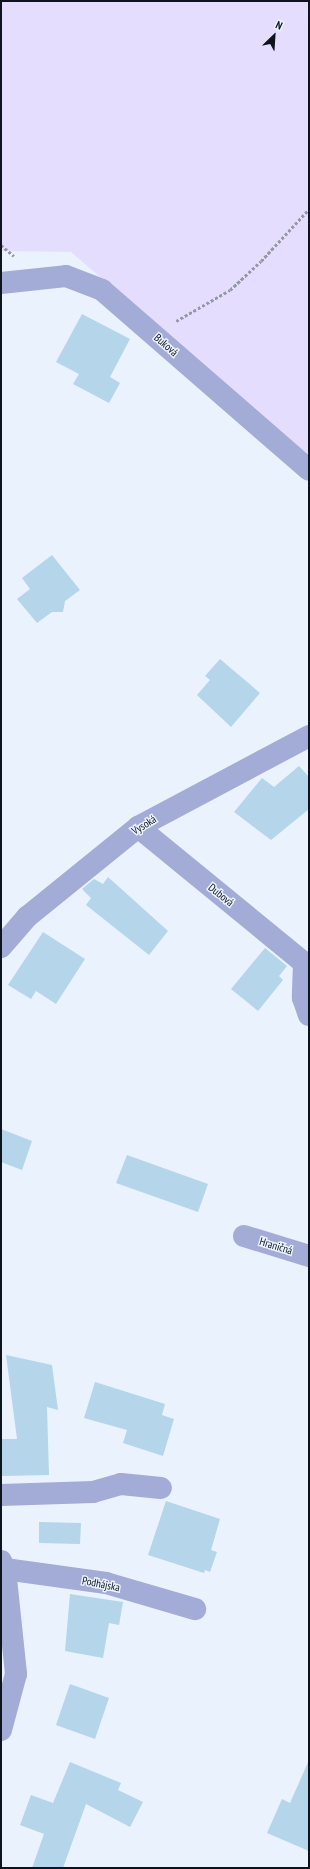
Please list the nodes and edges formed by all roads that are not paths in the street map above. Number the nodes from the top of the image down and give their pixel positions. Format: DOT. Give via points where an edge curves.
graph roads {
  1 [pos="1,283"];
  2 [pos="309,470"];
  3 [pos="309,736"];
  4 [pos="138,827"];
  5 [pos="1,947"];
  6 [pos="306,961"];
  7 [pos="309,1015"];
  8 [pos="244,1236"];
  9 [pos="309,1256"];
  10 [pos="161,1488"];
  11 [pos="1,1495"];
  12 [pos="3,1565"];
  13 [pos="195,1609"];
  14 [pos="1,1730"];
  1 -- 2 [label="street, Buková" via="66,276 102,290"];
  3 -- 4 [label="street, Vysoká"];
  4 -- 5 [label="street, Vysoká" via="27,918"];
  4 -- 6 [label="street, Dubová"];
  6 -- 7 [label="street, Dubová" via="303,998"];
  8 -- 9 [label="street, Hraničná"];
  10 -- 11 [label="street" via="121,1484 93,1492"];
  12 -- 13 [label="street, Podhájska" via="106,1583"];
  12 -- 14 [label="street, Podhájska" via="16,1674"];
}
